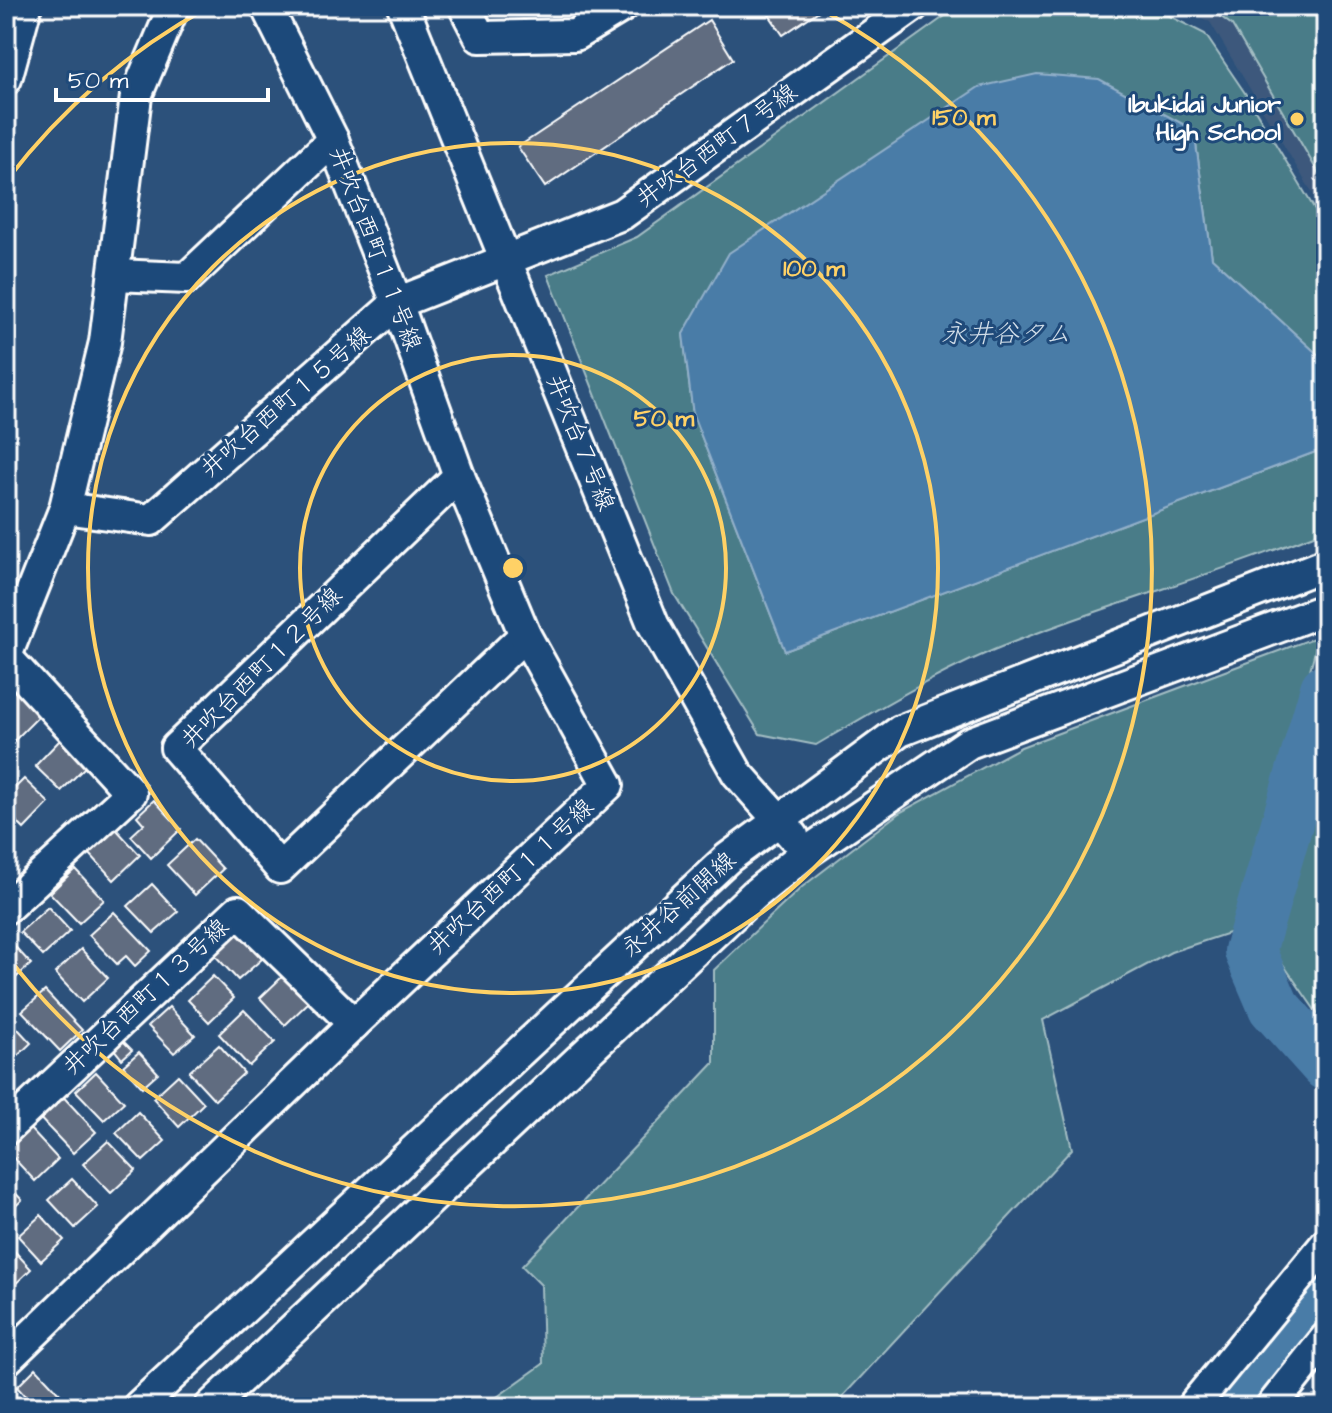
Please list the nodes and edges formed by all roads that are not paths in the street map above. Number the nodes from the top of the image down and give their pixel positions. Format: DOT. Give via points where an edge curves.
graph roads {
  1 [pos="26,6"];
  2 [pos="174,6"];
  3 [pos="266,6"];
  4 [pos="403,6"];
  5 [pos="464,6"];
  6 [pos="623,6"];
  7 [pos="913,6"];
  8 [pos="6,79"];
  9 [pos="333,140"];
  10 [pos="506,261"];
  11 [pos="114,275"];
  12 [pos="397,303"];
  13 [pos="459,476"];
  14 [pos="65,508"];
  15 [pos="1326,564"];
  16 [pos="1326,609"];
  17 [pos="525,635"];
  18 [pos="6,656"];
  19 [pos="779,821"];
  20 [pos="807,852"];
  21 [pos="6,908"];
  22 [pos="354,1024"];
  23 [pos="6,1129"];
  24 [pos="1326,1244"];
  25 [pos="1326,1338"];
  26 [pos="6,1360"];
  27 [pos="138,1407"];
  28 [pos="210,1407"];
  29 [pos="1192,1407"];
  30 [pos="1271,1407"];
  1 -- 8 [label="street"];
  2 -- 11 [label="street" via="136,96"];
  3 -- 9 [label="street, 井吹台西町１１号線"];
  4 -- 10 [label="street, 井吹台７号線"];
  5 -- 6 [label="street" via="480,37 575,35"];
  7 -- 10 [label="street, 井吹台西町７号線" via="622,214"];
  9 -- 11 [label="street" via="187,278"];
  9 -- 12 [label="street, 井吹台西町１１号線"];
  10 -- 12 [label="street, 井吹台西町１５号線"];
  10 -- 19 [label="street, 井吹台７号線" via="653,624 737,773"];
  11 -- 14 [label="street" via="105,342"];
  12 -- 13 [label="street, 井吹台西町１１号線"];
  12 -- 14 [label="street, 井吹台西町１５号線" via="151,520"];
  13 -- 17 [label="street, 井吹台西町１１号線"];
  13 -- 17 [label="street, 井吹台西町１２号線" via="176,748 280,868"];
  14 -- 18 [label="street"];
  15 -- 19 [label="street, 永井谷前開線" via="900,731"];
  16 -- 20 [label="street, 永井谷前開線" via="969,743"];
  17 -- 22 [label="street, 井吹台西町１１号線" via="608,785"];
  18 -- 21 [label="street" via="131,793"];
  19 -- 20 [label="street, 井吹台７号線"];
  19 -- 27 [label="street, 永井谷前開線" via="728,858"];
  20 -- 28 [label="street, 永井谷前開線" via="754,895"];
  22 -- 23 [label="street, 井吹台西町１３号線" via="238,911"];
  22 -- 26 [label="street, 井吹台西町１１号線"];
  24 -- 29 [label="street"];
  25 -- 30 [label="street"];
}
